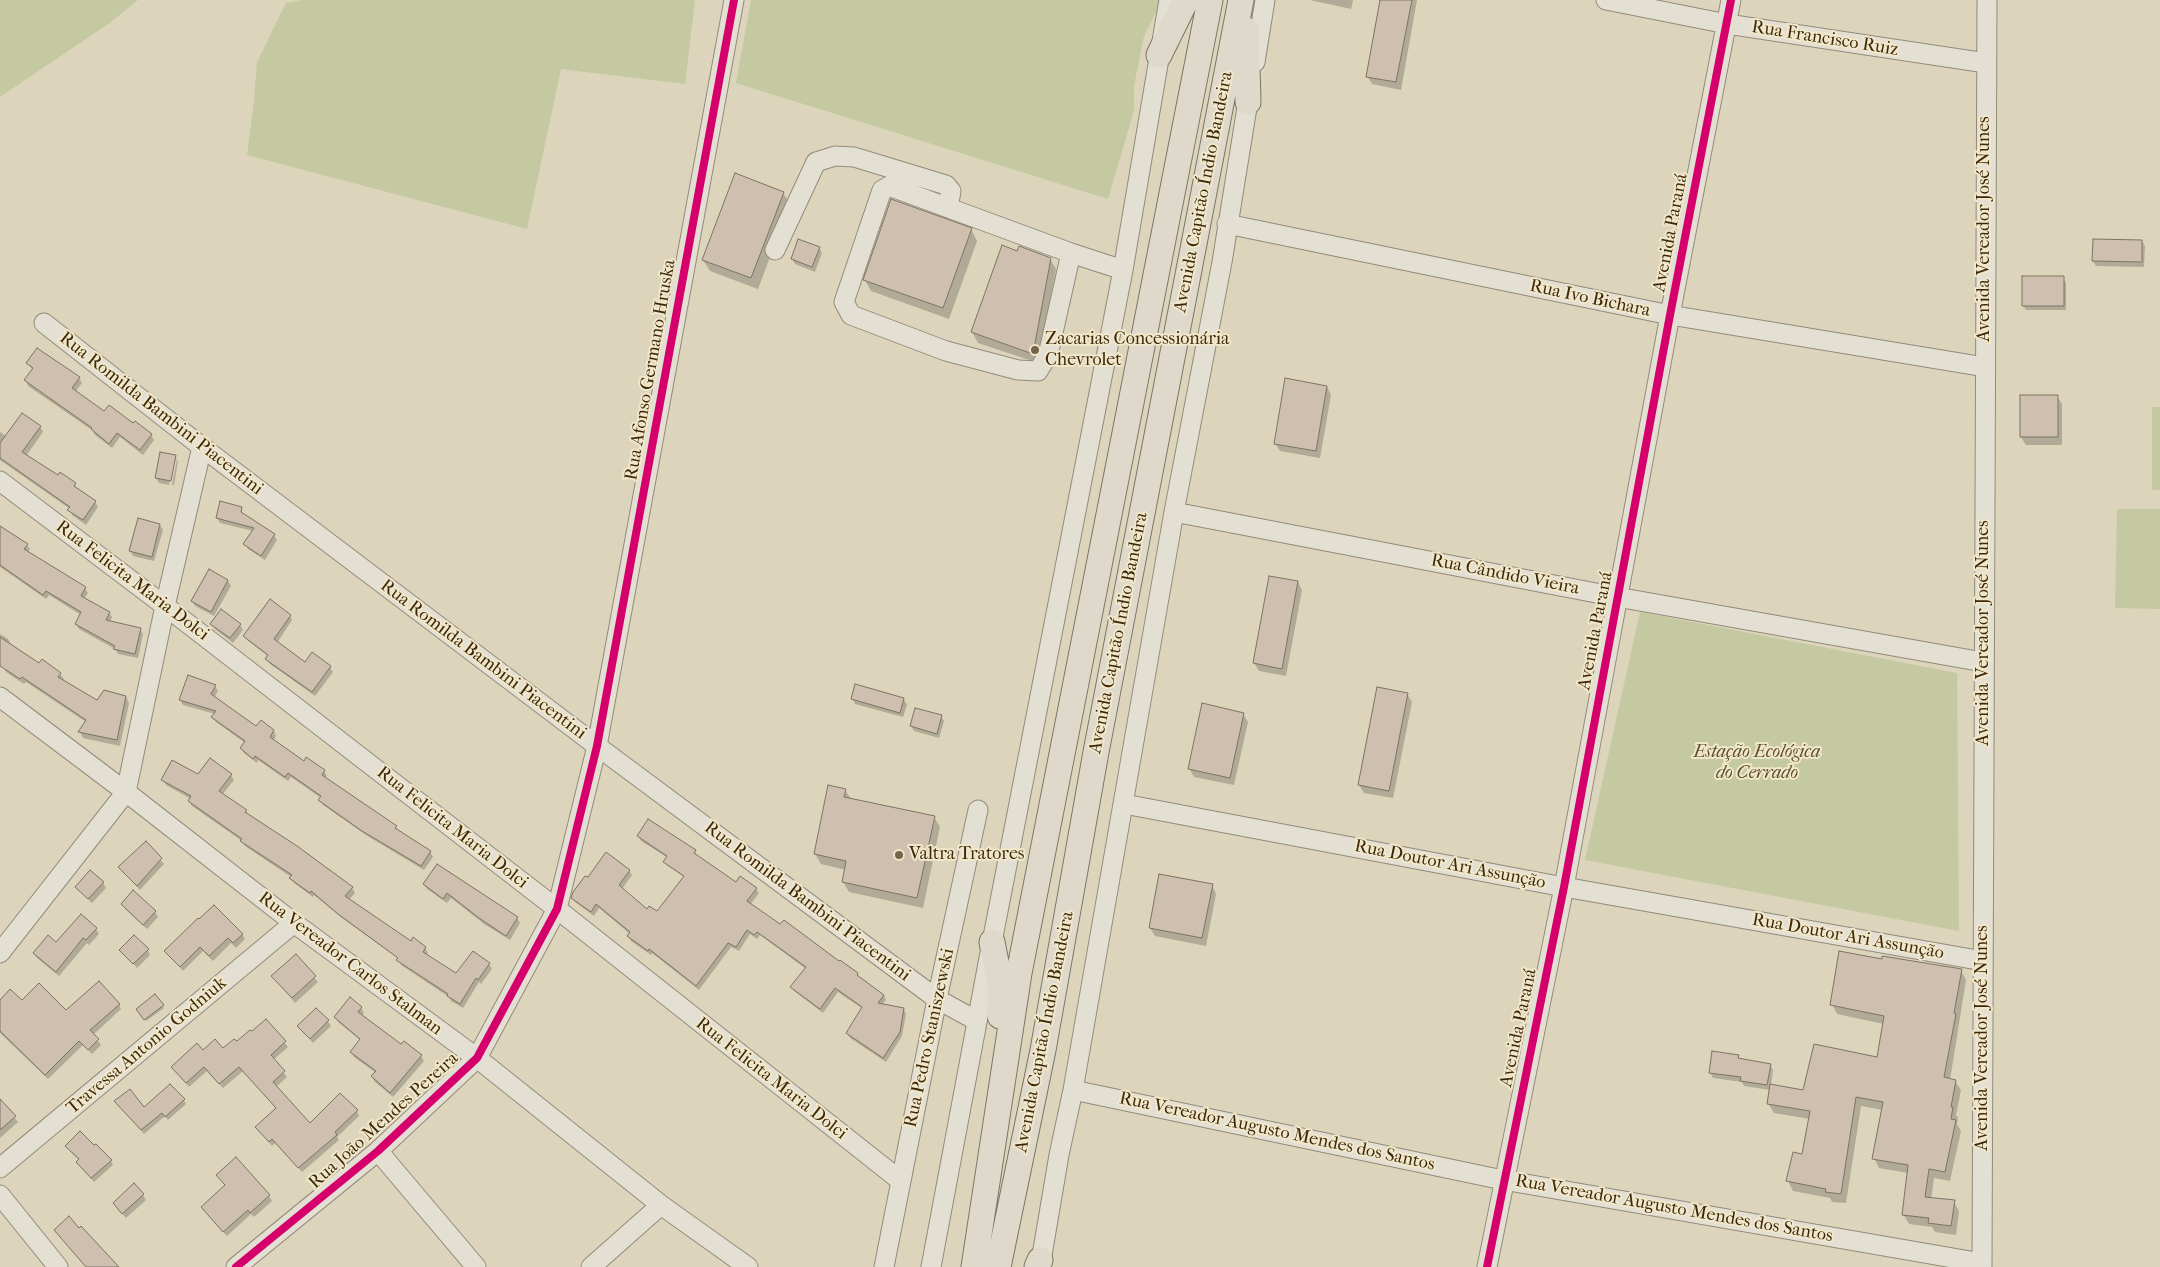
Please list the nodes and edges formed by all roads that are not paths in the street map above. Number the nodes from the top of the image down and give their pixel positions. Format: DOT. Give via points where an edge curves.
graph roads {
  1 [pos="734,0"];
  2 [pos="1169,0"];
  3 [pos="1186,0"];
  4 [pos="1210,0"];
  5 [pos="1241,0"];
  6 [pos="1245,0"];
  7 [pos="1266,0"];
  8 [pos="1606,0"];
  9 [pos="1731,0"];
  10 [pos="1986,0"];
  11 [pos="1727,24"];
  12 [pos="1160,55"];
  13 [pos="1986,63"];
  14 [pos="1248,102"];
  15 [pos="948,208"];
  16 [pos="1227,224"];
  17 [pos="775,250"];
  18 [pos="1071,253"];
  19 [pos="1123,270"];
  20 [pos="1670,315"];
  21 [pos="44,323"];
  22 [pos="1985,367"];
  23 [pos="202,447"];
  24 [pos="0,481"];
  25 [pos="1174,512"];
  26 [pos="1618,597"];
  27 [pos="165,606"];
  28 [pos="1983,662"];
  29 [pos="0,697"];
  30 [pos="597,746"];
  31 [pos="126,792"];
  32 [pos="1124,804"];
  33 [pos="978,810"];
  34 [pos="1564,887"];
  35 [pos="557,909"];
  36 [pos="294,923"];
  37 [pos="992,942"];
  38 [pos="0,953"];
  39 [pos="1983,961"];
  40 [pos="937,999"];
  41 [pos="978,1021"];
  42 [pos="477,1058"];
  43 [pos="1073,1090"];
  44 [pos="998,1111"];
  45 [pos="378,1151"];
  46 [pos="0,1168"];
  47 [pos="1503,1180"];
  48 [pos="901,1181"];
  49 [pos="0,1195"];
  50 [pos="661,1204"];
  51 [pos="982,1265"];
  52 [pos="1039,1265"];
  53 [pos="1982,1265"];
  54 [pos="58,1267"];
  55 [pos="236,1267"];
  56 [pos="476,1267"];
  57 [pos="591,1267"];
  58 [pos="748,1267"];
  59 [pos="884,1267"];
  60 [pos="931,1267"];
  61 [pos="1487,1267"];
  1 -- 30 [label="street, Rua Afonso Germano Hruska"];
  2 -- 12 [label="street"];
  3 -- 12 [label="main road"];
  4 -- 44 [label="main road, Avenida Capitão Índio Bandeira" via="1019,973"];
  5 -- 51 [label="main road, Avenida Capitão Índio Bandeira" via="1098,743 1043,1050"];
  6 -- 14 [label="main road"];
  7 -- 14 [label="street"];
  8 -- 11 [label="street, Rua Francisco Ruiz"];
  9 -- 11 [label="street, Avenida Paraná"];
  10 -- 13 [label="street, Avenida Vereador José Nunes"];
  11 -- 13 [label="street, Rua Francisco Ruiz"];
  11 -- 20 [label="street, Avenida Paraná"];
  12 -- 19 [label="street"];
  13 -- 22 [label="street, Avenida Vereador José Nunes"];
  14 -- 16 [label="street"];
  15 -- 17 [label="street" via="951,191 946,185 854,157 835,156 816,162"];
  15 -- 18 [label="street"];
  15 -- 18 [label="street" via="889,186 882,190 844,302 851,314 946,351 1018,370 1038,371 1048,355"];
  16 -- 20 [label="street, Rua Ivo Bichara"];
  16 -- 25 [label="street"];
  18 -- 19 [label="street"];
  19 -- 37 [label="street"];
  20 -- 22 [label="street, Rua Ivo Bichara"];
  20 -- 26 [label="street, Avenida Paraná"];
  21 -- 23 [label="street, Rua Romilda Bambini Piacentini"];
  22 -- 28 [label="street, Avenida Vereador José Nunes"];
  23 -- 27 [label="street"];
  23 -- 30 [label="street, Rua Romilda Bambini Piacentini"];
  24 -- 27 [label="street, Rua Felicita Maria Dolci"];
  25 -- 26 [label="street, Rua Cândido Vieira"];
  25 -- 32 [label="street"];
  26 -- 28 [label="street, Rua Cândido Vieira"];
  26 -- 34 [label="street, Avenida Paraná"];
  27 -- 31 [label="street"];
  27 -- 35 [label="street, Rua Felicita Maria Dolci"];
  28 -- 39 [label="street, Avenida Vereador José Nunes"];
  29 -- 31 [label="street, Rua Vereador Carlos Stalman"];
  30 -- 35 [label="street, Rua João Mendes Pereira"];
  30 -- 40 [label="street, Rua Romilda Bambini Piacentini"];
  31 -- 36 [label="street, Rua Vereador Carlos Stalman"];
  31 -- 38 [label="street"];
  32 -- 34 [label="street, Rua Doutor Ari Assunção"];
  32 -- 43 [label="street"];
  33 -- 40 [label="street, Rua Pedro Staniszewski"];
  34 -- 39 [label="street, Rua Doutor Ari Assunção"];
  34 -- 47 [label="street, Avenida Paraná"];
  35 -- 42 [label="street, Rua João Mendes Pereira"];
  35 -- 48 [label="street, Rua Felicita Maria Dolci"];
  36 -- 42 [label="street, Rua Vereador Carlos Stalman"];
  36 -- 46 [label="street, Travessa Antonio Godniuk"];
  37 -- 41 [label="street"];
  37 -- 44 [label="main road" via="1000,983"];
  39 -- 53 [label="street, Avenida Vereador José Nunes"];
  40 -- 41 [label="street, Rua Romilda Bambini Piacentini"];
  40 -- 48 [label="street, Rua Pedro Staniszewski"];
  41 -- 60 [label="street"];
  42 -- 45 [label="street, Rua João Mendes Pereira"];
  42 -- 50 [label="street, Rua Vereador Carlos Stalman"];
  43 -- 47 [label="street, Rua Vereador Augusto Mendes dos Santos"];
  43 -- 52 [label="street"];
  44 -- 51 [label="main road, Avenida Capitão Índio Bandeira"];
  45 -- 55 [label="street, Rua João Mendes Pereira"];
  45 -- 56 [label="street"];
  47 -- 53 [label="street, Rua Vereador Augusto Mendes dos Santos"];
  47 -- 61 [label="street, Avenida Paraná"];
  48 -- 59 [label="street, Rua Pedro Staniszewski"];
  49 -- 54 [label="street"];
  50 -- 57 [label="street"];
  50 -- 58 [label="street, Rua Vereador Carlos Stalman"];
}
